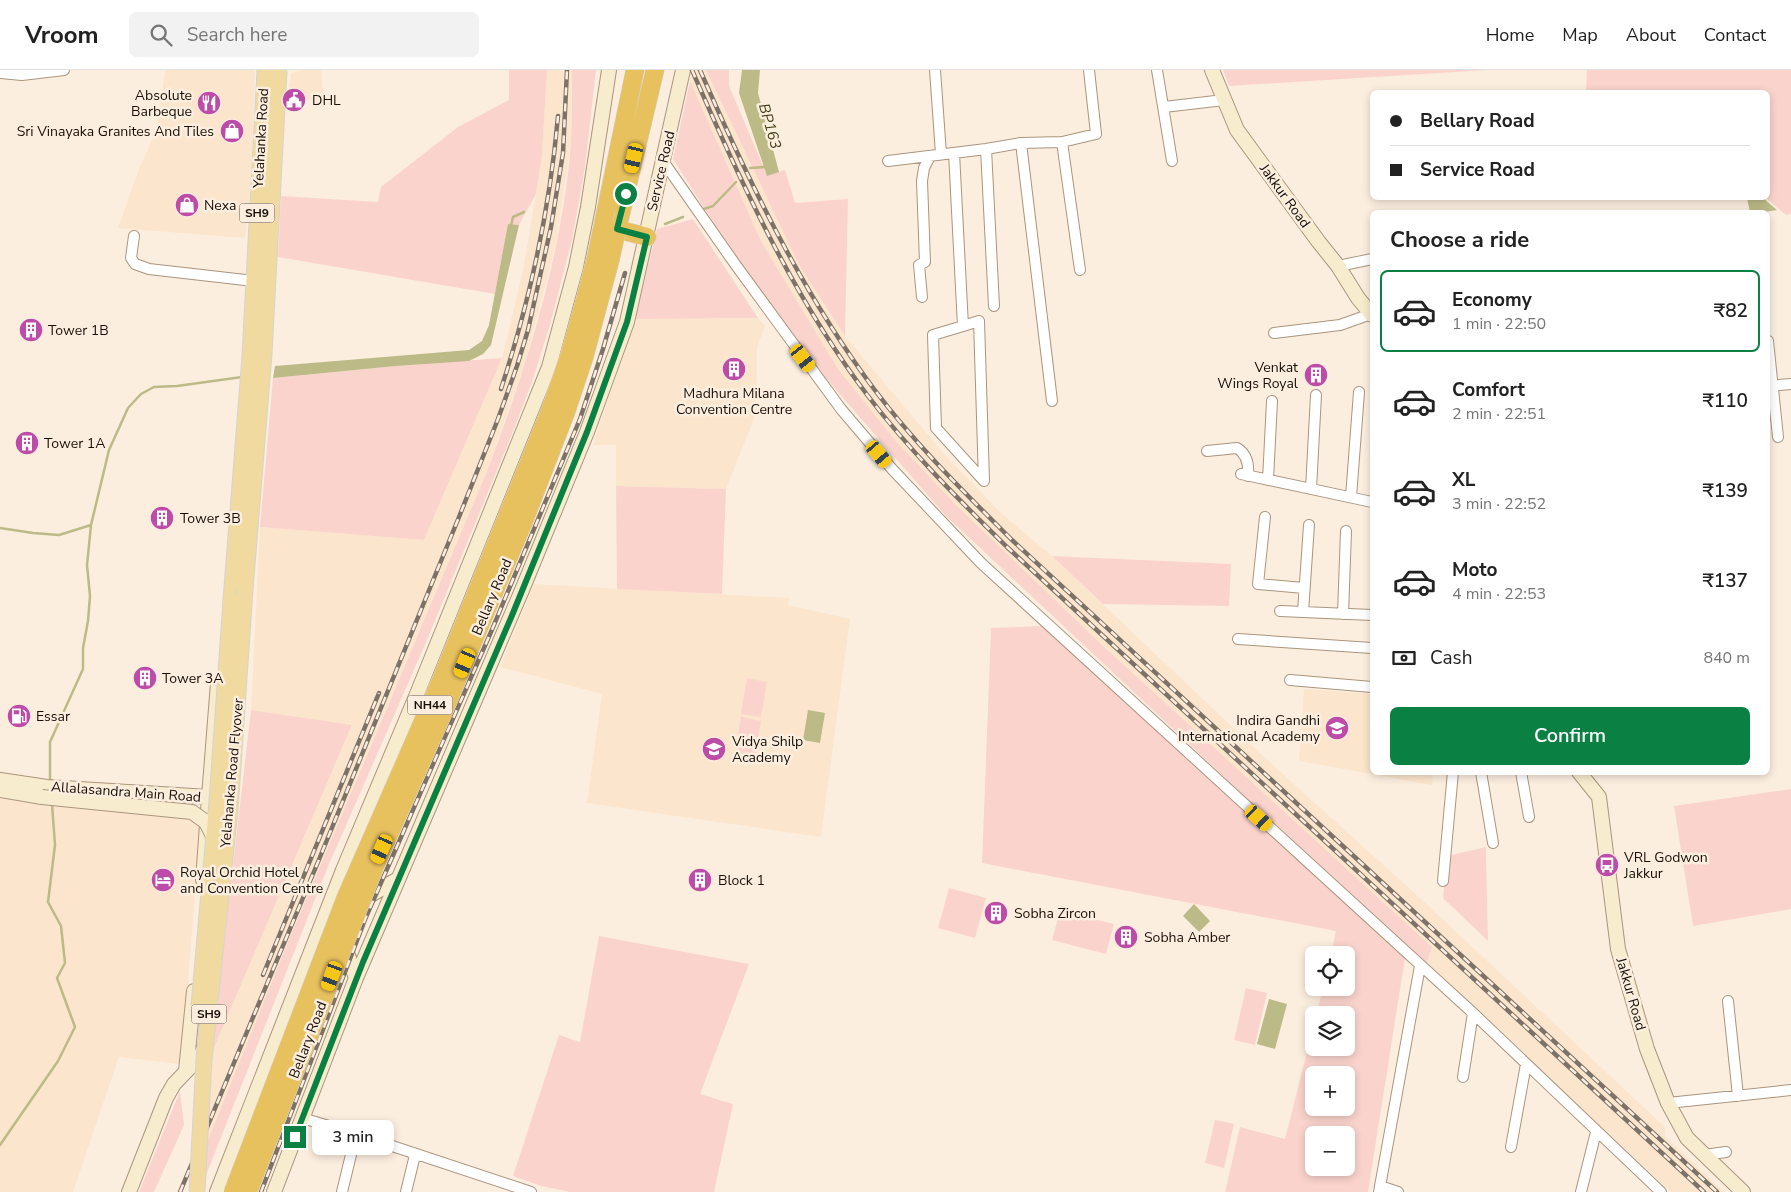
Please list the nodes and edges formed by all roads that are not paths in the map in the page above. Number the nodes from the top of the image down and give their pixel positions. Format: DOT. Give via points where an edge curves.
graph roads {
  1 [pos="64,70"];
  2 [pos="265,70"];
  3 [pos="280,70"];
  4 [pos="609,70"];
  5 [pos="635,70"];
  6 [pos="655,70"];
  7 [pos="683,70"];
  8 [pos="935,70"];
  9 [pos="1089,70"];
  10 [pos="1157,70"];
  11 [pos="1212,70"];
  12 [pos="0,72"];
  13 [pos="1224,100"];
  14 [pos="1164,107"];
  15 [pos="1062,142"];
  16 [pos="1020,143"];
  17 [pos="986,149"];
  18 [pos="954,153"];
  19 [pos="936,155"];
  20 [pos="663,161"];
  21 [pos="888,161"];
  22 [pos="1172,162"];
  23 [pos="617,230"];
  24 [pos="134,236"];
  25 [pos="647,237"];
  26 [pos="1370,259"];
  27 [pos="1338,266"];
  28 [pos="1080,270"];
  29 [pos="254,281"];
  30 [pos="922,298"];
  31 [pos="994,306"];
  32 [pos="1370,312"];
  33 [pos="1370,315"];
  34 [pos="259,324"];
  35 [pos="963,326"];
  36 [pos="1274,334"];
  37 [pos="1791,384"];
  38 [pos="1770,386"];
  39 [pos="1360,392"];
  40 [pos="1316,395"];
  41 [pos="1052,401"];
  42 [pos="1272,401"];
  43 [pos="253,407"];
  44 [pos="1778,437"];
  45 [pos="1207,451"];
  46 [pos="1268,480"];
  47 [pos="1311,489"];
  48 [pos="1350,497"];
  49 [pos="1370,502"];
  50 [pos="1266,517"];
  51 [pos="1309,525"];
  52 [pos="1346,532"];
  53 [pos="248,562"];
  54 [pos="233,577"];
  55 [pos="1304,588"];
  56 [pos="1280,611"];
  57 [pos="1303,612"];
  58 [pos="1343,614"];
  59 [pos="1370,615"];
  60 [pos="1238,639"];
  61 [pos="1370,648"];
  62 [pos="1290,680"];
  63 [pos="1370,687"];
  64 [pos="1453,775"];
  65 [pos="1482,775"];
  66 [pos="1522,775"];
  67 [pos="1582,775"];
  68 [pos="0,780"];
  69 [pos="0,790"];
  70 [pos="37,792"];
  71 [pos="209,797"];
  72 [pos="235,799"];
  73 [pos="1529,817"];
  74 [pos="214,836"];
  75 [pos="1493,843"];
  76 [pos="343,870"];
  77 [pos="398,879"];
  78 [pos="1443,881"];
  79 [pos="308,960"];
  80 [pos="1420,966"];
  81 [pos="356,978"];
  82 [pos="1728,1002"];
  83 [pos="1473,1013"];
  84 [pos="1526,1064"];
  85 [pos="186,1071"];
  86 [pos="1463,1077"];
  87 [pos="1791,1090"];
  88 [pos="1738,1096"];
  89 [pos="1668,1103"];
  90 [pos="302,1118"];
  91 [pos="1596,1132"];
  92 [pos="356,1134"];
  93 [pos="1511,1147"];
  94 [pos="1726,1152"];
  95 [pos="415,1155"];
  96 [pos="1704,1155"];
  97 [pos="1380,1189"];
  98 [pos="129,1192"];
  99 [pos="190,1192"];
  100 [pos="197,1192"];
  101 [pos="217,1192"];
  102 [pos="233,1192"];
  103 [pos="248,1192"];
  104 [pos="274,1192"];
  105 [pos="342,1192"];
  106 [pos="406,1192"];
  107 [pos="531,1192"];
  108 [pos="1398,1192"];
  109 [pos="1581,1192"];
  110 [pos="1661,1192"];
  111 [pos="1743,1192"];
  1 -- 12 [label="street" via="22,75"];
  2 -- 29 [label="main road, Yelahanka Road / SH9"];
  3 -- 34 [label="main road, Yelahanka Road / SH9"];
  4 -- 76 [label="main road" via="580,250 549,367"];
  5 -- 102 [label="highway, Bellary Road / NH44, bridge" via="596,258 569,357 551,408 446,669 346,897"];
  6 -- 23 [label="highway, Bellary Road / NH44"];
  7 -- 20 [label="main road, Service Road"];
  8 -- 19 [label="street"];
  9 -- 15 [label="street" via="1096,134"];
  10 -- 14 [label="street"];
  11 -- 13 [label="main road, Jakkur Road"];
  13 -- 14 [label="street"];
  13 -- 27 [label="main road, Jakkur Road" via="1237,130"];
  14 -- 22 [label="street"];
  15 -- 16 [label="street"];
  15 -- 28 [label="street"];
  16 -- 17 [label="street"];
  16 -- 41 [label="street"];
  17 -- 18 [label="street"];
  17 -- 31 [label="street"];
  18 -- 19 [label="street"];
  18 -- 35 [label="street"];
  19 -- 21 [label="street"];
  19 -- 30 [label="street" via="924,168 922,181 925,262 919,265"];
  20 -- 25 [label="main road, Service Road"];
  20 -- 80 [label="street" via="842,409 935,516 988,570"];
  23 -- 25 [label="highway"];
  23 -- 103 [label="highway, Bellary Road / NH44, bridge" via="584,358 566,412 524,521 375,866"];
  24 -- 29 [label="street" via="130,258 135,264 149,269"];
  25 -- 77 [label="main road, Service Road" via="627,322 587,432"];
  26 -- 27 [label="street"];
  27 -- 32 [label="main road, Jakkur Road"];
  29 -- 34 [label="main road, Yelahanka Road / SH9"];
  33 -- 36 [label="street" via="1340,325"];
  34 -- 43 [label="main road, Yelahanka Road / SH9"];
  35 -- 35 [label="street" via="979,321 984,481 936,428 933,335"];
  37 -- 38 [label="street"];
  38 -- 44 [label="street"];
  39 -- 48 [label="street"];
  40 -- 47 [label="street"];
  42 -- 46 [label="street"];
  43 -- 53 [label="main road, SH9"];
  43 -- 54 [label="main road, SH9"];
  45 -- 46 [label="street" via="1237,448 1249,465 1245,475"];
  46 -- 47 [label="street"];
  47 -- 48 [label="street"];
  48 -- 49 [label="street"];
  50 -- 55 [label="street" via="1258,584"];
  51 -- 55 [label="street"];
  52 -- 58 [label="street"];
  53 -- 72 [label="main road" via="252,576"];
  53 -- 100 [label="main road, Yelahanka Road Flyover / SH9, bridge" via="230,810 204,1060"];
  54 -- 71 [label="main road, Allalasandra Main Road" via="224,593"];
  54 -- 74 [label="main road, Yelahanka Road Flyover / SH9, bridge"];
  55 -- 57 [label="street"];
  56 -- 57 [label="street"];
  57 -- 58 [label="street"];
  58 -- 59 [label="street"];
  60 -- 61 [label="street"];
  62 -- 63 [label="street"];
  64 -- 78 [label="street"];
  65 -- 75 [label="street"];
  66 -- 73 [label="street"];
  67 -- 89 [label="main road, Jakkur Road" via="1599,796 1618,949 1647,1049"];
  68 -- 70 [label="main road, Allalasandra Main Road"];
  69 -- 70 [label="main road, Allalasandra Main Road"];
  70 -- 71 [label="main road, Allalasandra Main Road"];
  70 -- 74 [label="main road, bridge" via="192,812 206,822"];
  71 -- 72 [label="main road"];
  71 -- 85 [label="main road"];
  72 -- 85 [label="main road" via="212,1028 200,1057"];
  74 -- 99 [label="main road, Yelahanka Road Flyover / SH9, bridge" via="195,1060"];
  76 -- 77 [label="main road" via="340,897 352,904"];
  76 -- 79 [label="main road"];
  77 -- 81 [label="main road, Service Road"];
  79 -- 81 [label="main road" via="321,946 337,942 344,947"];
  79 -- 101 [label="main road"];
  80 -- 83 [label="street"];
  80 -- 97 [label="street"];
  81 -- 90 [label="main road, Service Road"];
  82 -- 88 [label="street"];
  83 -- 84 [label="street"];
  83 -- 86 [label="street"];
  84 -- 91 [label="street"];
  84 -- 93 [label="street"];
  85 -- 98 [label="main road" via="166,1098"];
  87 -- 88 [label="street"];
  88 -- 89 [label="street"];
  89 -- 96 [label="main road, Jakkur Road" via="1687,1138"];
  90 -- 92 [label="street"];
  90 -- 104 [label="main road, Service Road"];
  91 -- 109 [label="street"];
  91 -- 110 [label="street"];
  92 -- 95 [label="street"];
  92 -- 105 [label="street"];
  94 -- 96 [label="street"];
  95 -- 106 [label="street"];
  95 -- 107 [label="street"];
  96 -- 111 [label="main road, Jakkur Road"];
  97 -- 108 [label="street"];
}
